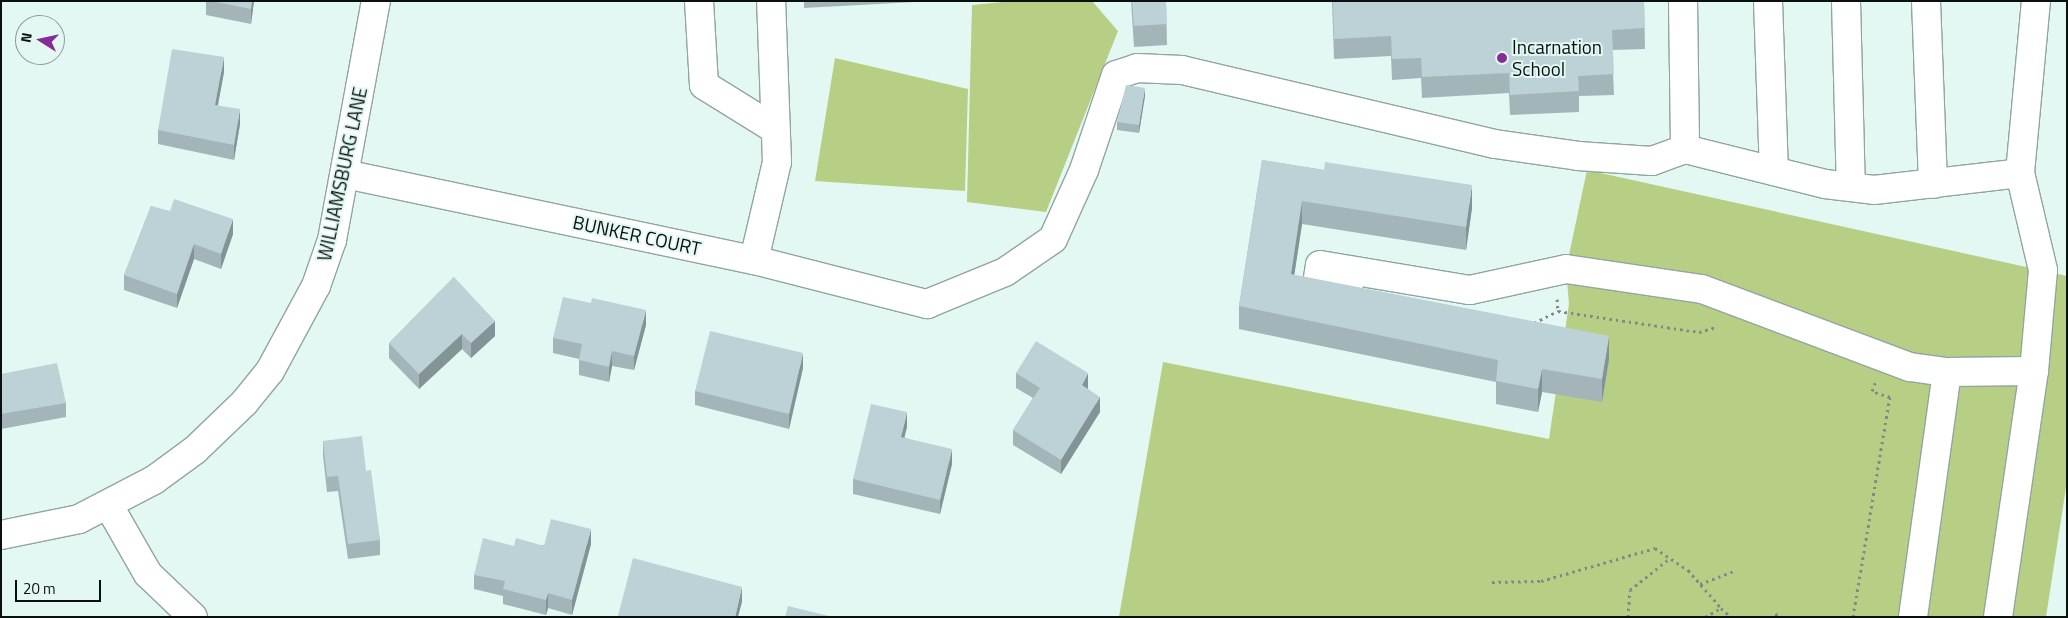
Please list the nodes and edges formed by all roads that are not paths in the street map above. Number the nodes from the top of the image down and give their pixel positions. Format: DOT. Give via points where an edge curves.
graph roads {
  1 [pos="376,1"];
  2 [pos="699,1"];
  3 [pos="771,1"];
  4 [pos="1682,1"];
  5 [pos="1768,1"];
  6 [pos="1846,1"];
  7 [pos="1926,1"];
  8 [pos="2036,1"];
  9 [pos="775,129"];
  10 [pos="1685,149"];
  11 [pos="1774,171"];
  12 [pos="345,174"];
  13 [pos="2020,174"];
  14 [pos="1933,184"];
  15 [pos="1850,187"];
  16 [pos="754,260"];
  17 [pos="1438,307"];
  18 [pos="2034,371"];
  19 [pos="1947,372"];
  20 [pos="109,506"];
  21 [pos="1,535"];
  22 [pos="193,617"];
  23 [pos="1913,617"];
  24 [pos="1998,617"];
  1 -- 12 [label="street, WILLIAMSBURG LANE"];
  2 -- 9 [label="street" via="704,85"];
  3 -- 9 [label="street"];
  4 -- 10 [label="street"];
  5 -- 11 [label="street"];
  6 -- 15 [label="street"];
  7 -- 14 [label="street"];
  8 -- 13 [label="street"];
  9 -- 16 [label="street" via="777,162"];
  10 -- 11 [label="street"];
  10 -- 16 [label="street, BUNKER COURT" via="1652,161 1578,156 1495,144 1182,70 1137,68 1116,75 1084,170 1053,239 1005,272 928,304"];
  11 -- 15 [label="street"];
  12 -- 16 [label="street, BUNKER COURT"];
  12 -- 20 [label="street, WILLIAMSBURG LANE" via="316,286 270,371 244,404 195,450"];
  13 -- 14 [label="street"];
  13 -- 18 [label="street" via="2043,270"];
  14 -- 15 [label="street" via="1874,190"];
  17 -- 19 [label="street" via="1316,284 1320,266 1470,290 1566,269 1702,289 1910,367"];
  18 -- 19 [label="street"];
  18 -- 24 [label="street"];
  19 -- 23 [label="street"];
  20 -- 21 [label="street, WILLIAMSBURG LANE" via="78,519"];
  20 -- 22 [label="street" via="148,574"];
}
